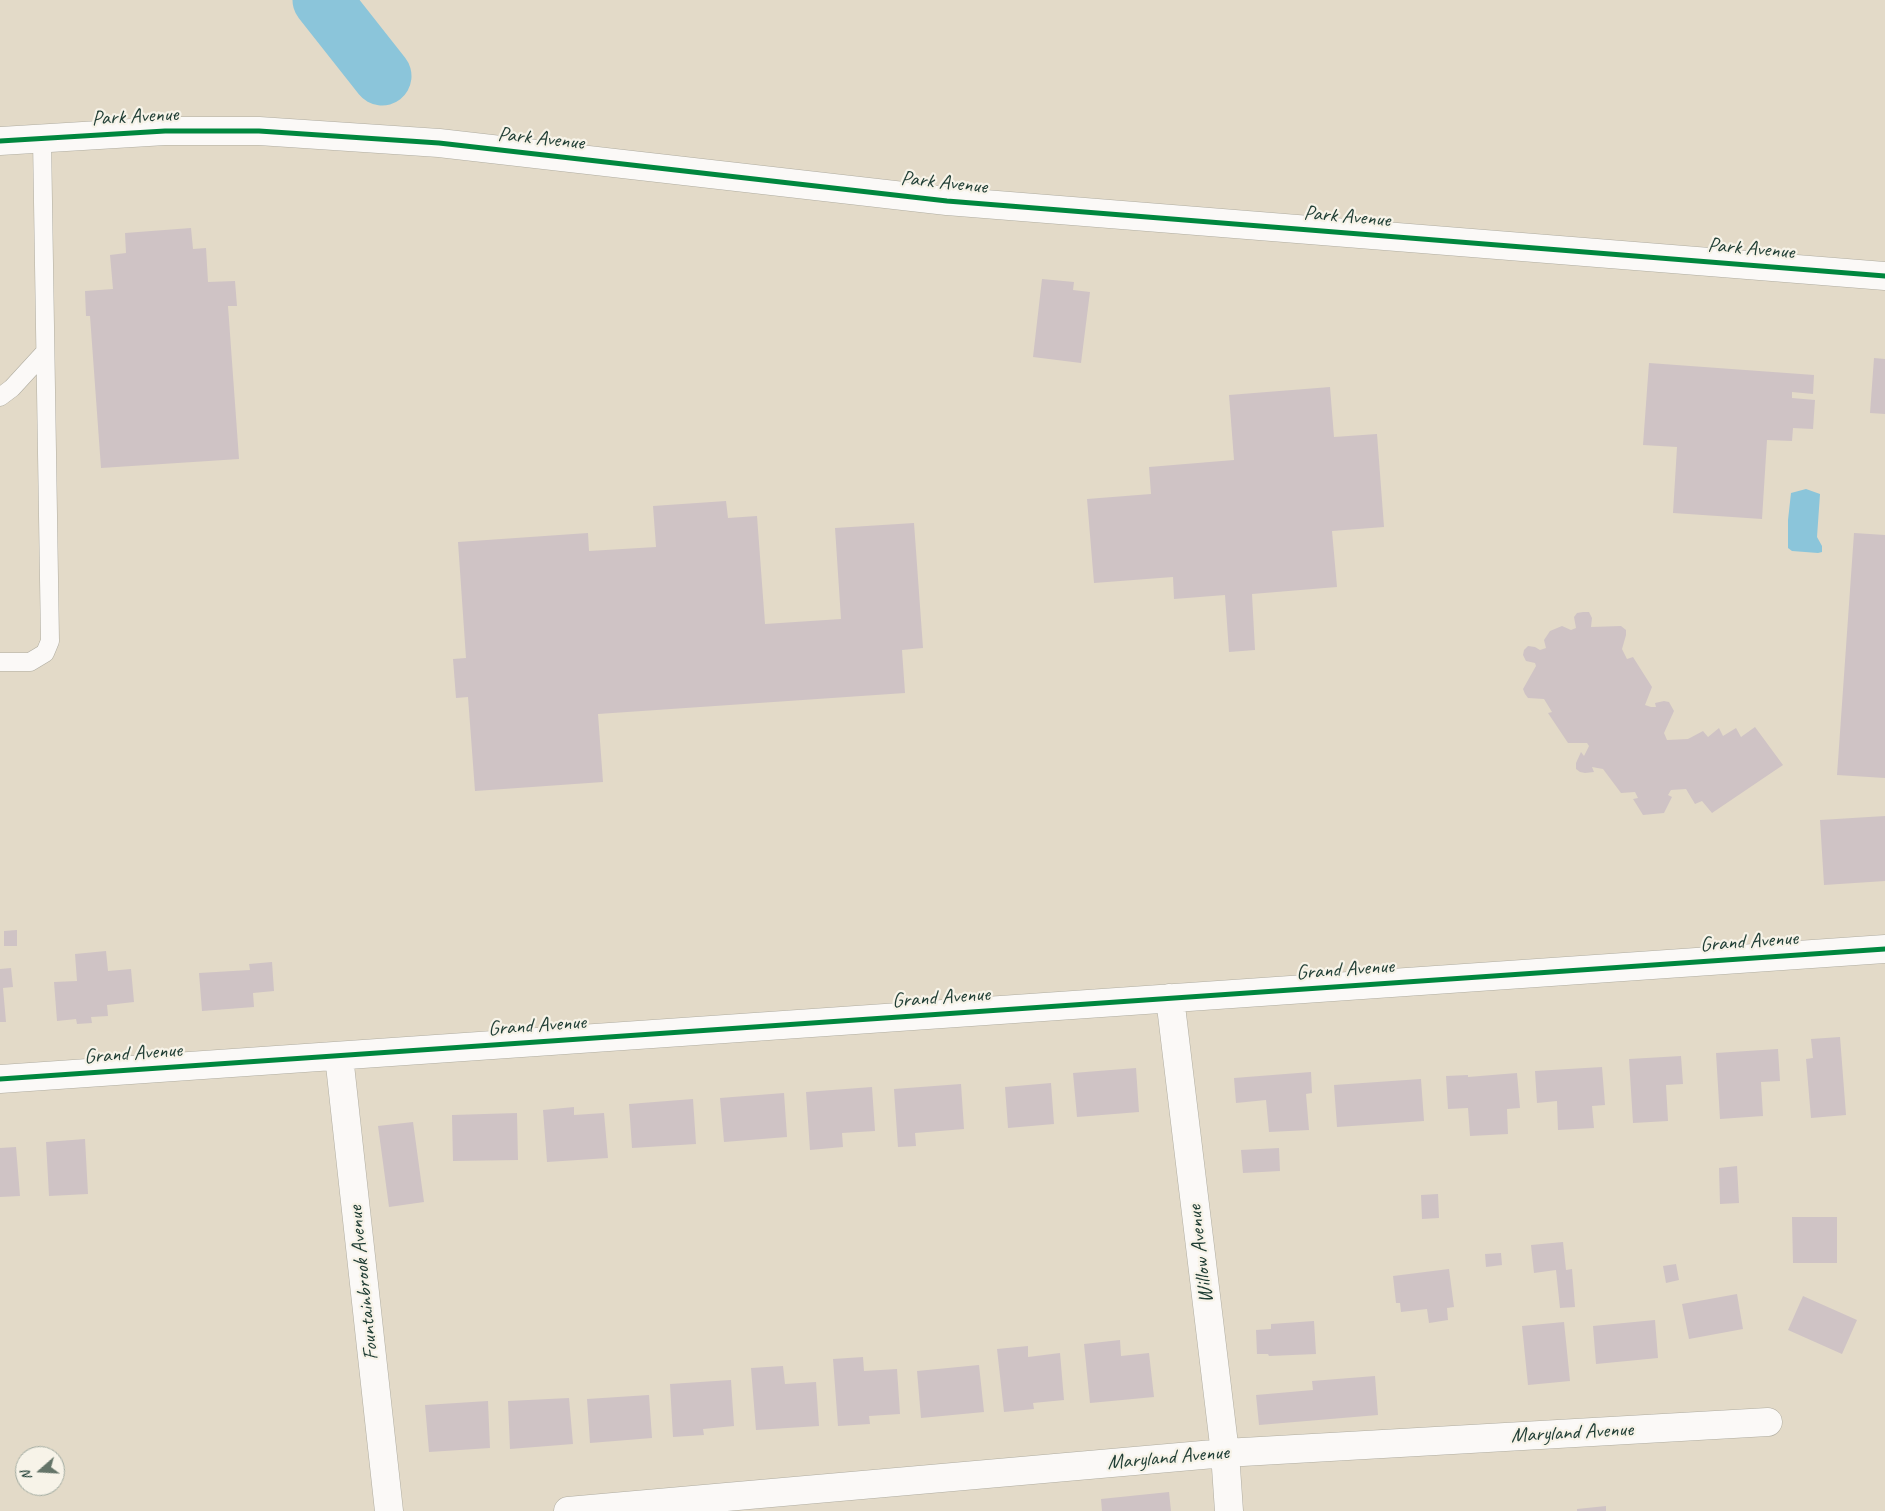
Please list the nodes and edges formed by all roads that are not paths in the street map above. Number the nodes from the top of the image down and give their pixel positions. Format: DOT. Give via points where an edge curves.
graph roads {
  1 [pos="42,139"];
  2 [pos="0,141"];
  3 [pos="1885,276"];
  4 [pos="45,352"];
  5 [pos="0,397"];
  6 [pos="0,662"];
  7 [pos="1885,949"];
  8 [pos="1170,998"];
  9 [pos="339,1056"];
  10 [pos="0,1079"];
  11 [pos="1768,1422"];
  12 [pos="1225,1453"];
  13 [pos="389,1511"];
  14 [pos="568,1511"];
  15 [pos="1229,1511"];
  1 -- 2 [label="street, Park Avenue"];
  1 -- 3 [label="street, Park Avenue" via="164,131 259,130 438,143 947,201"];
  1 -- 4 [label="lane"];
  4 -- 5 [label="lane"];
  4 -- 6 [label="lane" via="50,640 45,654 30,662"];
  7 -- 8 [label="street, Grand Avenue"];
  8 -- 9 [label="street, Grand Avenue"];
  8 -- 12 [label="street, Willow Avenue"];
  9 -- 10 [label="street, Grand Avenue"];
  9 -- 13 [label="street, Fountainbrook Avenue"];
  11 -- 12 [label="street, Maryland Avenue"];
  12 -- 14 [label="street, Maryland Avenue"];
  12 -- 15 [label="street, Willow Avenue"];
}
